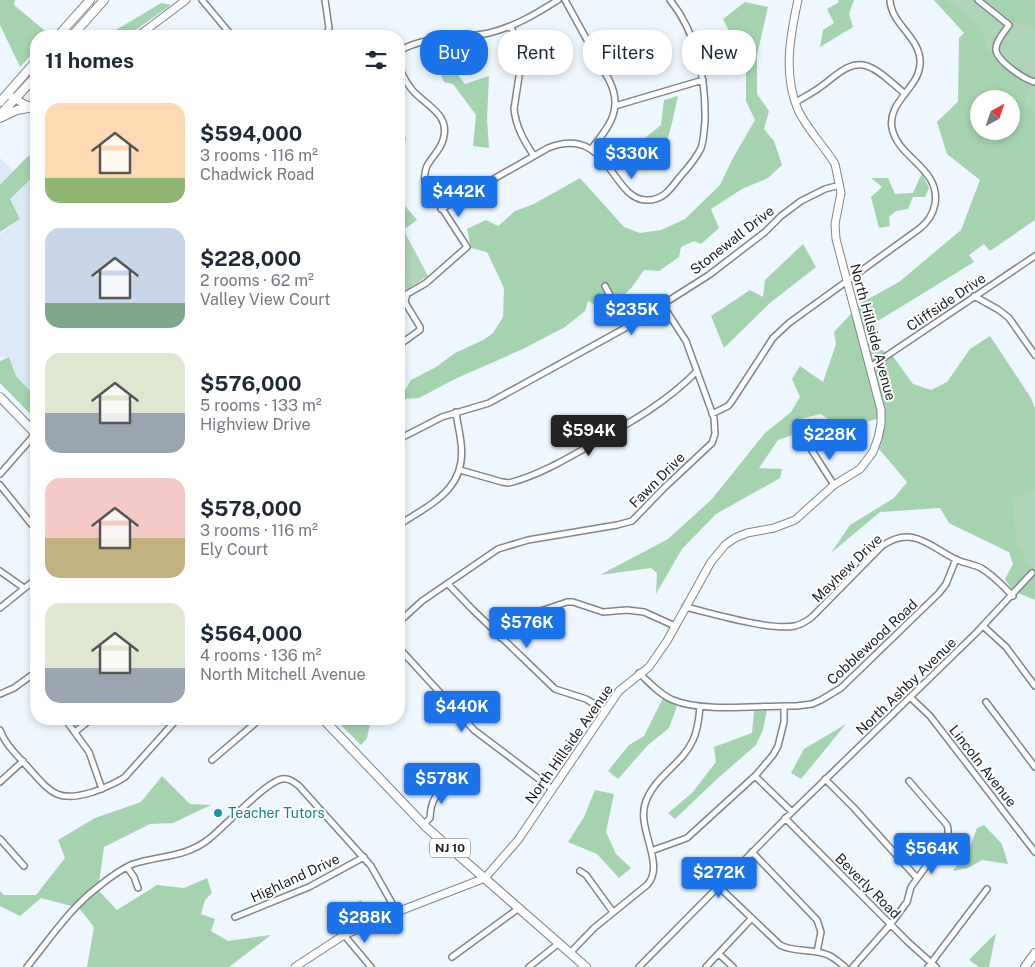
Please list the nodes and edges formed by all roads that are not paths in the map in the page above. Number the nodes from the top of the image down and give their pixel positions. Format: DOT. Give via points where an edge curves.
graph roads {
  1 [pos="90,0"];
  2 [pos="104,0"];
  3 [pos="186,0"];
  4 [pos="202,0"];
  5 [pos="325,0"];
  6 [pos="558,0"];
  7 [pos="564,0"];
  8 [pos="670,0"];
  9 [pos="798,0"];
  10 [pos="890,0"];
  11 [pos="978,0"];
  12 [pos="511,27"];
  13 [pos="63,30"];
  14 [pos="77,30"];
  15 [pos="146,30"];
  16 [pos="227,30"];
  17 [pos="328,30"];
  18 [pos="405,48"];
  19 [pos="30,68"];
  20 [pos="405,78"];
  21 [pos="703,80"];
  22 [pos="1035,82"];
  23 [pos="30,83"];
  24 [pos="0,89"];
  25 [pos="7,94"];
  26 [pos="905,94"];
  27 [pos="15,99"];
  28 [pos="0,102"];
  29 [pos="796,102"];
  30 [pos="30,105"];
  31 [pos="615,106"];
  32 [pos="30,108"];
  33 [pos="0,116"];
  34 [pos="591,150"];
  35 [pos="534,156"];
  36 [pos="840,185"];
  37 [pos="441,208"];
  38 [pos="1035,256"];
  39 [pos="847,281"];
  40 [pos="604,286"];
  41 [pos="974,296"];
  42 [pos="405,301"];
  43 [pos="405,301"];
  44 [pos="662,304"];
  45 [pos="627,327"];
  46 [pos="405,341"];
  47 [pos="1035,343"];
  48 [pos="1029,347"];
  49 [pos="1035,355"];
  50 [pos="870,367"];
  51 [pos="697,371"];
  52 [pos="0,397"];
  53 [pos="456,412"];
  54 [pos="712,414"];
  55 [pos="30,427"];
  56 [pos="405,436"];
  57 [pos="30,440"];
  58 [pos="810,446"];
  59 [pos="460,470"];
  60 [pos="0,474"];
  61 [pos="0,485"];
  62 [pos="834,485"];
  63 [pos="405,521"];
  64 [pos="30,522"];
  65 [pos="956,560"];
  66 [pos="0,571"];
  67 [pos="1032,573"];
  68 [pos="30,584"];
  69 [pos="448,584"];
  70 [pos="24,588"];
  71 [pos="1013,596"];
  72 [pos="685,607"];
  73 [pos="0,608"];
  74 [pos="405,617"];
  75 [pos="675,626"];
  76 [pos="983,626"];
  77 [pos="501,638"];
  78 [pos="405,655"];
  79 [pos="639,673"];
  80 [pos="30,676"];
  81 [pos="1035,686"];
  82 [pos="0,694"];
  83 [pos="910,697"];
  84 [pos="986,702"];
  85 [pos="784,706"];
  86 [pos="700,707"];
  87 [pos="606,711"];
  88 [pos="70,725"];
  89 [pos="84,725"];
  90 [pos="172,725"];
  91 [pos="253,725"];
  92 [pos="329,725"];
  93 [pos="0,730"];
  94 [pos="75,732"];
  95 [pos="212,760"];
  96 [pos="23,761"];
  97 [pos="1035,767"];
  98 [pos="456,776"];
  99 [pos="755,776"];
  100 [pos="825,779"];
  101 [pos="909,781"];
  102 [pos="0,782"];
  103 [pos="102,789"];
  104 [pos="552,789"];
  105 [pos="792,812"];
  106 [pos="785,818"];
  107 [pos="424,824"];
  108 [pos="0,839"];
  109 [pos="651,851"];
  110 [pos="752,852"];
  111 [pos="1035,852"];
  112 [pos="364,857"];
  113 [pos="24,866"];
  114 [pos="127,867"];
  115 [pos="580,871"];
  116 [pos="485,878"];
  117 [pos="917,878"];
  118 [pos="718,886"];
  119 [pos="138,888"];
  120 [pos="988,889"];
  121 [pos="519,908"];
  122 [pos="397,912"];
  123 [pos="613,912"];
  124 [pos="235,917"];
  125 [pos="751,919"];
  126 [pos="890,925"];
  127 [pos="344,935"];
  128 [pos="559,944"];
  129 [pos="817,952"];
  130 [pos="570,953"];
  131 [pos="1035,953"];
  132 [pos="719,954"];
  133 [pos="452,957"];
  134 [pos="932,966"];
  135 [pos="27,967"];
  136 [pos="295,967"];
  137 [pos="371,967"];
  138 [pos="529,967"];
  139 [pos="586,967"];
  140 [pos="639,967"];
  141 [pos="706,967"];
  142 [pos="733,967"];
  143 [pos="845,967"];
  144 [pos="853,967"];
  145 [pos="1025,967"];
  1 -- 13 [label="main road"];
  2 -- 14 [label="main road"];
  3 -- 15 [label="street"];
  4 -- 16 [label="street"];
  5 -- 17 [label="street"];
  6 -- 12 [label="street"];
  7 -- 31 [label="street" via="611,84"];
  8 -- 21 [label="street" via="690,36"];
  9 -- 29 [label="street, North Hillside Avenue" via="789,52 791,86"];
  10 -- 26 [label="street" via="892,12 917,48 920,60 918,74"];
  11 -- 22 [label="street" via="1008,25 997,45 1000,58 1021,76"];
  12 -- 18 [label="street" via="418,42"];
  12 -- 35 [label="street" via="522,56 515,116 521,135"];
  19 -- 25 [label="main road"];
  20 -- 37 [label="street" via="412,90 436,109 444,123 443,142 425,173 427,186"];
  21 -- 31 [label="street"];
  21 -- 34 [label="street" via="702,146 663,196 649,200 632,195"];
  23 -- 27 [label="main road"];
  24 -- 25 [label="street"];
  25 -- 27 [label="street"];
  25 -- 28 [label="main road"];
  26 -- 29 [label="street" via="880,73 866,66 852,65"];
  26 -- 39 [label="street" via="891,118 894,136 930,178 935,193 934,209 923,226"];
  27 -- 30 [label="street"];
  27 -- 33 [label="main road"];
  29 -- 36 [label="street, North Hillside Avenue" via="835,164"];
  31 -- 34 [label="street" via="608,127"];
  32 -- 33 [label="main road"];
  34 -- 35 [label="street" via="575,144 556,145"];
  35 -- 37 [label="street"];
  36 -- 39 [label="street, North Hillside Avenue" via="836,239"];
  36 -- 44 [label="street, Stonewall Drive" via="801,201 709,275"];
  37 -- 43 [label="street" via="466,247 426,283 407,294"];
  38 -- 41 [label="street, Cliffside Drive"];
  39 -- 50 [label="street, North Hillside Avenue"];
  39 -- 54 [label="street" via="778,333 728,406"];
  40 -- 45 [label="street"];
  41 -- 48 [label="street" via="1004,314"];
  41 -- 50 [label="street, Cliffside Drive"];
  42 -- 46 [label="street" via="420,327"];
  44 -- 45 [label="street, Stonewall Drive"];
  44 -- 51 [label="street, Fawn Drive" via="686,341"];
  45 -- 53 [label="street, Stonewall Drive" via="488,403"];
  47 -- 48 [label="street"];
  48 -- 49 [label="street"];
  50 -- 62 [label="street, North Hillside Avenue" via="881,410 878,438 873,452 860,469"];
  51 -- 54 [label="street, Fawn Drive"];
  51 -- 59 [label="street" via="655,407 554,466 509,482"];
  52 -- 55 [label="main road"];
  53 -- 56 [label="street, Stonewall Drive"];
  53 -- 59 [label="street" via="461,443"];
  54 -- 69 [label="street, Fawn Drive" via="716,427 712,443 632,521 511,544 498,549"];
  57 -- 60 [label="street"];
  58 -- 62 [label="street"];
  59 -- 63 [label="street" via="448,491"];
  61 -- 64 [label="street"];
  62 -- 72 [label="street, North Hillside Avenue" via="795,520 747,533 725,545 710,562"];
  65 -- 71 [label="street, Mayhew Drive" via="986,571"];
  65 -- 72 [label="street, Mayhew Drive" via="920,539 907,537 890,541 812,617 794,626 779,627"];
  65 -- 85 [label="street, Cobblewood Road" via="939,593 834,694 812,704"];
  66 -- 70 [label="street"];
  67 -- 71 [label="street, North Ashby Avenue"];
  68 -- 70 [label="street"];
  69 -- 74 [label="street, Fawn Drive"];
  69 -- 77 [label="street"];
  70 -- 73 [label="street"];
  71 -- 76 [label="street, North Ashby Avenue"];
  72 -- 75 [label="street, North Hillside Avenue"];
  75 -- 77 [label="street" via="644,612 603,612 567,602 520,618"];
  75 -- 79 [label="street, North Hillside Avenue" via="649,668"];
  76 -- 81 [label="street" via="1006,647"];
  76 -- 83 [label="street, North Ashby Avenue"];
  77 -- 87 [label="street" via="555,689 586,699"];
  78 -- 104 [label="street" via="474,730"];
  79 -- 86 [label="street, Cobblewood Road" via="673,700"];
  79 -- 87 [label="street, North Hillside Avenue" via="619,690"];
  80 -- 82 [label="street"];
  83 -- 100 [label="street, North Ashby Avenue"];
  83 -- 111 [label="street, Lincoln Avenue" via="930,716"];
  84 -- 97 [label="street"];
  85 -- 86 [label="street, Cobblewood Road"];
  85 -- 99 [label="street" via="778,746"];
  86 -- 109 [label="street" via="693,741 655,785 645,804 644,826"];
  87 -- 104 [label="street, North Hillside Avenue"];
  88 -- 94 [label="street"];
  89 -- 94 [label="street"];
  90 -- 103 [label="street" via="125,777"];
  91 -- 95 [label="street"];
  92 -- 107 [label="main road, NJ 10"];
  93 -- 96 [label="street" via="6,743"];
  94 -- 103 [label="street" via="92,758"];
  96 -- 102 [label="street"];
  96 -- 103 [label="street" via="57,795 76,797"];
  98 -- 107 [label="street" via="434,798 430,818"];
  99 -- 105 [label="street"];
  99 -- 109 [label="street" via="687,838"];
  100 -- 105 [label="street, North Ashby Avenue"];
  100 -- 117 [label="street"];
  101 -- 117 [label="street" via="948,829 946,839"];
  104 -- 116 [label="street, North Hillside Avenue" via="518,840"];
  105 -- 106 [label="street, North Ashby Avenue"];
  106 -- 110 [label="street"];
  106 -- 126 [label="street, Beverly Road"];
  107 -- 116 [label="main road, NJ 10"];
  108 -- 113 [label="street"];
  109 -- 123 [label="street" via="654,872 651,880"];
  110 -- 118 [label="street"];
  110 -- 129 [label="street" via="817,920 820,932"];
  112 -- 114 [label="street" via="299,786 283,779 268,785 222,828 191,850"];
  112 -- 122 [label="street"];
  112 -- 124 [label="street, Highland Drive" via="309,887"];
  114 -- 119 [label="street"];
  114 -- 135 [label="street" via="96,888 73,910"];
  115 -- 123 [label="street"];
  116 -- 121 [label="main road, NJ 10"];
  116 -- 122 [label="street"];
  117 -- 126 [label="street" via="907,902"];
  118 -- 125 [label="street"];
  118 -- 140 [label="street"];
  120 -- 134 [label="street"];
  121 -- 128 [label="main road, NJ 10"];
  121 -- 133 [label="street"];
  122 -- 127 [label="street"];
  123 -- 130 [label="street"];
  125 -- 129 [label="street" via="780,945 791,950"];
  125 -- 132 [label="street"];
  126 -- 134 [label="street, Beverly Road"];
  126 -- 144 [label="street"];
  127 -- 136 [label="street"];
  127 -- 137 [label="street"];
  128 -- 130 [label="main road, NJ 10"];
  128 -- 138 [label="street"];
  129 -- 143 [label="street" via="829,955"];
  130 -- 139 [label="main road, NJ 10"];
  131 -- 145 [label="main road"];
  132 -- 141 [label="street"];
  132 -- 142 [label="street"];
}
